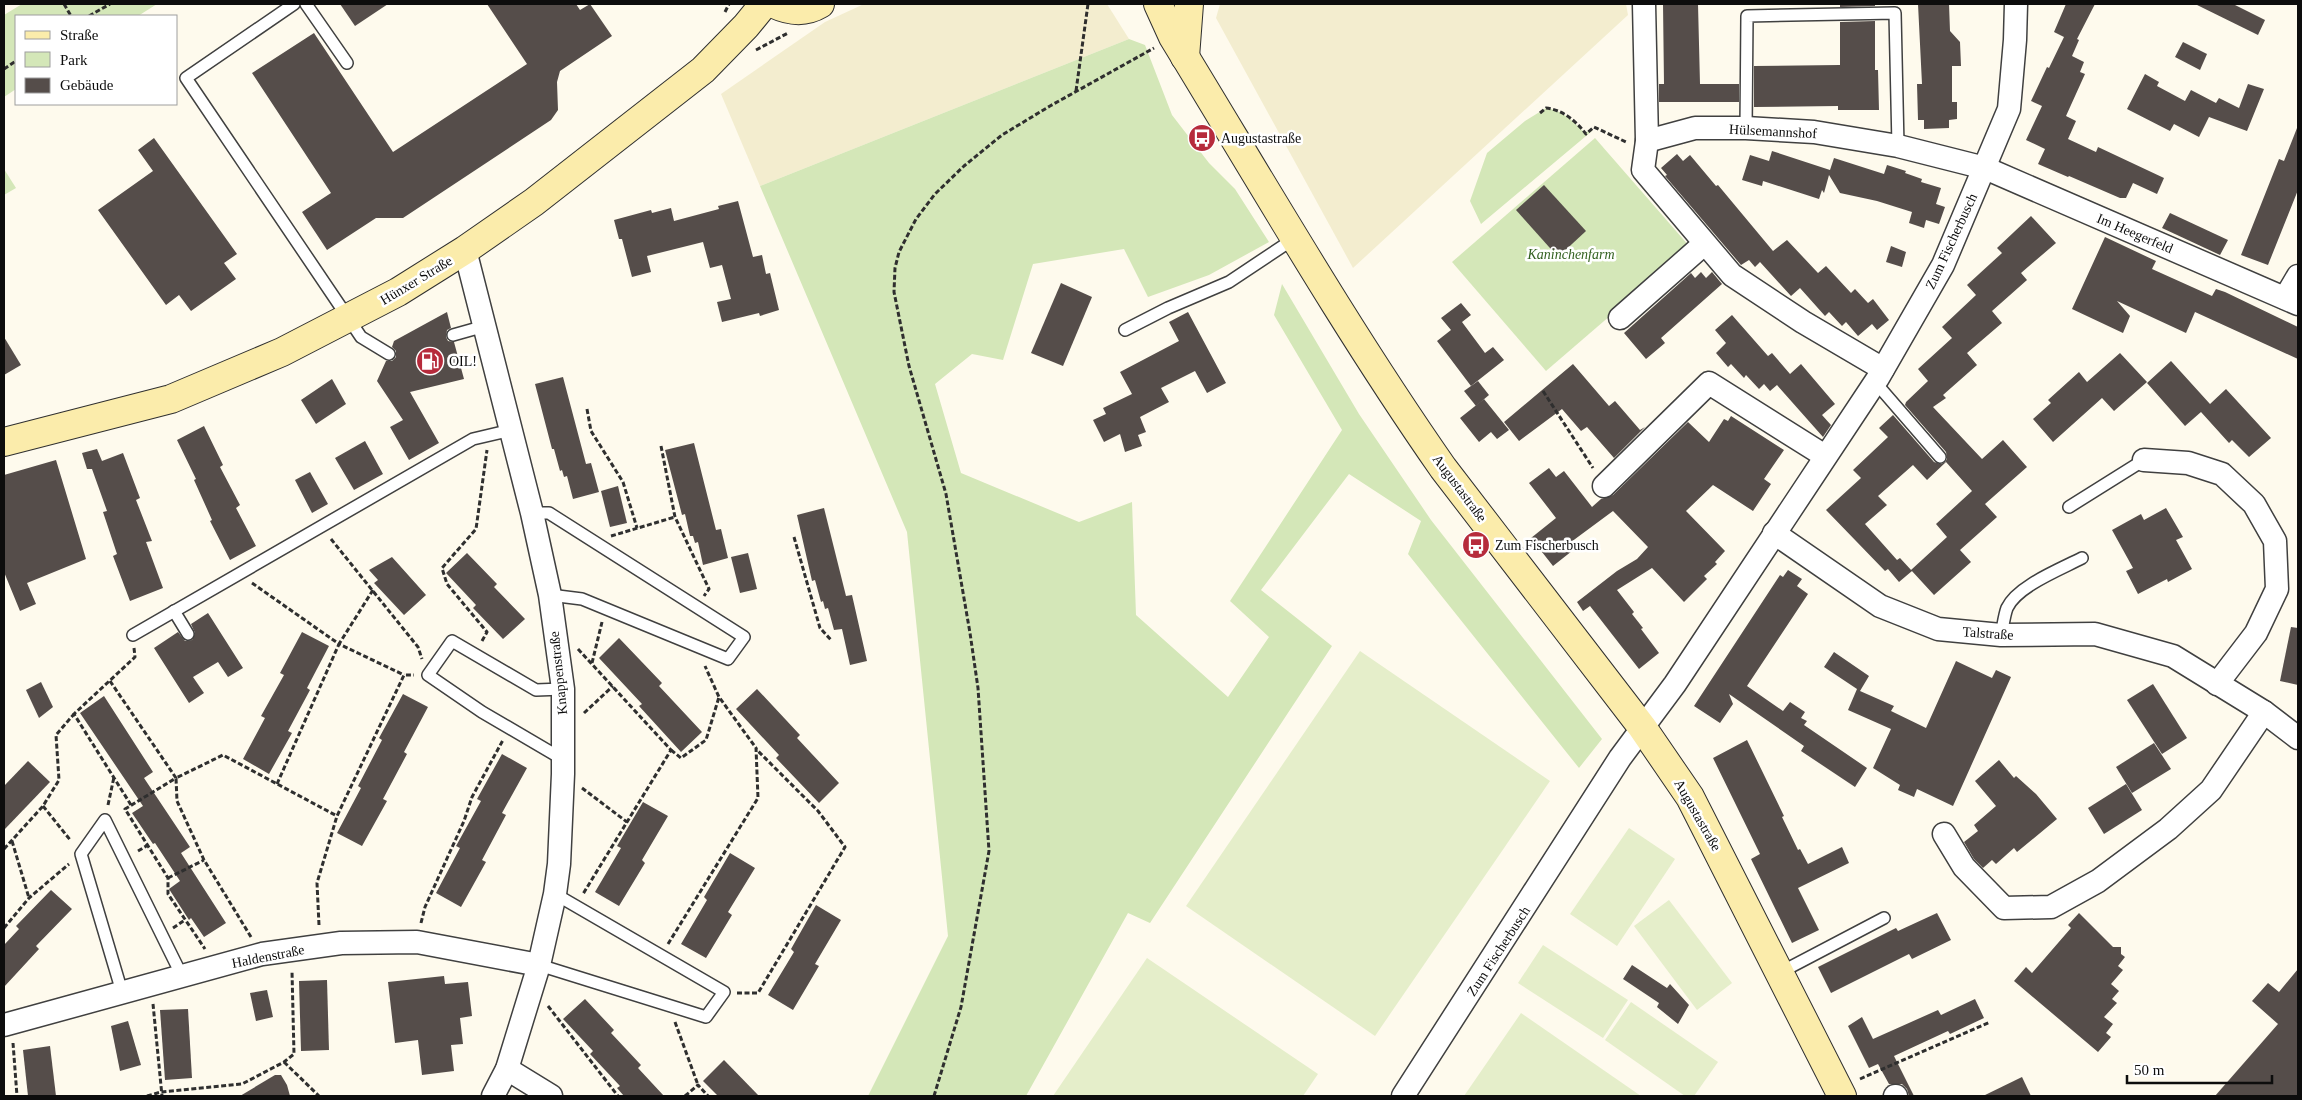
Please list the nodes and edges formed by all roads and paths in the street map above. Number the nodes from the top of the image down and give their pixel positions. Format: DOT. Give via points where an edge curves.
graph roads {
  1 [pos="64,4"];
  2 [pos="110,4"];
  3 [pos="294,4"];
  4 [pos="306,4"];
  5 [pos="728,4"];
  6 [pos="764,4"];
  7 [pos="774,4"];
  8 [pos="820,4"];
  9 [pos="1088,4"];
  10 [pos="1158,4"];
  11 [pos="1189,4"];
  12 [pos="1644,4"];
  13 [pos="2016,4"];
  14 [pos="70,15"];
  15 [pos="92,15"];
  16 [pos="722,17"];
  17 [pos="1179,47"];
  18 [pos="15,62"];
  19 [pos="347,63"];
  20 [pos="4,68"];
  21 [pos="1076,91"];
  22 [pos="1540,113"];
  23 [pos="1746,128"];
  24 [pos="1647,146"];
  25 [pos="1898,146"];
  26 [pos="1985,168"];
  27 [pos="1295,238"];
  28 [pos="1704,244"];
  29 [pos="466,250"];
  30 [pos="2298,276"];
  31 [pos="2292,301"];
  32 [pos="349,318"];
  33 [pos="1620,318"];
  34 [pos="485,326"];
  35 [pos="1125,330"];
  36 [pos="453,335"];
  37 [pos="389,354"];
  38 [pos="1879,376"];
  39 [pos="1543,391"];
  40 [pos="587,409"];
  41 [pos="511,430"];
  42 [pos="489,435"];
  43 [pos="4,442"];
  44 [pos="661,446"];
  45 [pos="1825,456"];
  46 [pos="1940,457"];
  47 [pos="2144,460"];
  48 [pos="1604,486"];
  49 [pos="2069,508"];
  50 [pos="532,513"];
  51 [pos="675,517"];
  52 [pos="321,527"];
  53 [pos="637,528"];
  54 [pos="1774,533"];
  55 [pos="794,537"];
  56 [pos="595,541"];
  57 [pos="2082,558"];
  58 [pos="239,574"];
  59 [pos="373,590"];
  60 [pos="550,595"];
  61 [pos="697,607"];
  62 [pos="605,608"];
  63 [pos="174,611"];
  64 [pos="188,634"];
  65 [pos="133,635"];
  66 [pos="2001,635"];
  67 [pos="831,640"];
  68 [pos="339,644"];
  69 [pos="696,645"];
  70 [pos="556,647"];
  71 [pos="475,655"];
  72 [pos="592,663"];
  73 [pos="404,675"];
  74 [pos="428,675"];
  75 [pos="110,681"];
  76 [pos="2217,684"];
  77 [pos="613,686"];
  78 [pos="563,690"];
  79 [pos="719,696"];
  80 [pos="2264,712"];
  81 [pos="74,714"];
  82 [pos="1642,727"];
  83 [pos="509,729"];
  84 [pos="563,732"];
  85 [pos="2298,738"];
  86 [pos="756,748"];
  87 [pos="671,750"];
  88 [pos="564,767"];
  89 [pos="114,777"];
  90 [pos="176,778"];
  91 [pos="277,784"];
  92 [pos="131,805"];
  93 [pos="43,806"];
  94 [pos="125,809"];
  95 [pos="337,816"];
  96 [pos="105,820"];
  97 [pos="628,822"];
  98 [pos="1944,834"];
  99 [pos="12,840"];
  100 [pos="4,849"];
  101 [pos="81,854"];
  102 [pos="204,860"];
  103 [pos="168,878"];
  104 [pos="556,894"];
  105 [pos="29,898"];
  106 [pos="576,905"];
  107 [pos="1884,918"];
  108 [pos="4,928"];
  109 [pos="417,942"];
  110 [pos="320,946"];
  111 [pos="292,950"];
  112 [pos="262,954"];
  113 [pos="661,955"];
  114 [pos="216,966"];
  115 [pos="1781,972"];
  116 [pos="536,975"];
  117 [pos="182,976"];
  118 [pos="151,984"];
  119 [pos="122,992"];
  120 [pos="724,992"];
  121 [pos="669,1005"];
  122 [pos="1990,1022"];
  123 [pos="7,1024"];
  124 [pos="284,1062"];
  125 [pos="507,1069"];
  126 [pos="698,1085"];
  127 [pos="1840,1092"];
  128 [pos="162,1094"];
  129 [pos="17,1096"];
  130 [pos="147,1096"];
  131 [pos="319,1096"];
  132 [pos="493,1096"];
  133 [pos="550,1096"];
  134 [pos="618,1096"];
  135 [pos="685,1096"];
  136 [pos="708,1096"];
  137 [pos="934,1096"];
  138 [pos="1403,1096"];
  1 -- 14 [label="path"];
  2 -- 15 [label="path"];
  3 -- 32 [label="lane" via="186,78"];
  4 -- 19 [label="lane"];
  5 -- 16 [label="path"];
  6 -- 29 [label="main road, Hünxer Straße" via="703,70 534,202"];
  7 -- 8 [label="main road" via="783,9 799,10"];
  9 -- 21 [label="path"];
  10 -- 17 [label="main road, Augustastraße"];
  11 -- 17 [label="main road"];
  12 -- 24 [label="street"];
  13 -- 26 [label="street, Zum Fischerbusch" via="2009,110"];
  17 -- 21 [label="path"];
  17 -- 27 [label="main road, Augustastraße"];
  18 -- 20 [label="path"];
  21 -- 137 [label="path" via="1002,135 947,182 910,228 895,268 894,292 908,366 946,494 971,642 978,688 989,851 961,1007"];
  22 -- 24 [label="path" via="1546,108 1553,109 1573,120 1586,134 1594,127"];
  23 -- 24 [label="street, Hülsemannshof" via="1695,128"];
  23 -- 25 [label="street, Hülsemannshof" via="1814,132"];
  23 -- 25 [label="lane" via="1747,16 1896,14"];
  24 -- 28 [label="street" via="1642,170"];
  25 -- 26 [label="street, Hülsemannshof"];
  26 -- 31 [label="street, Im Heegerfeld"];
  26 -- 38 [label="street, Zum Fischerbusch" via="1943,264"];
  27 -- 35 [label="lane" via="1229,282"];
  27 -- 82 [label="main road, Augustastraße" via="1434,454"];
  28 -- 33 [label="street"];
  28 -- 38 [label="street" via="1732,275"];
  29 -- 32 [label="main road, Hünxer Straße"];
  29 -- 34 [label="street, Knappenstraße"];
  30 -- 31 [label="street, Im Heegerfeld"];
  32 -- 37 [label="lane" via="361,337"];
  32 -- 43 [label="main road, Hünxer Straße" via="282,352 172,399"];
  34 -- 36 [label="lane"];
  34 -- 41 [label="street, Knappenstraße"];
  38 -- 45 [label="street, Zum Fischerbusch"];
  38 -- 46 [label="lane"];
  39 -- 48 [label="path"];
  40 -- 53 [label="path" via="591,431 623,482"];
  41 -- 42 [label="lane"];
  41 -- 50 [label="street, Knappenstraße"];
  42 -- 52 [label="lane" via="473,439"];
  42 -- 71 [label="path" via="476,530 442,568 446,584 487,632"];
  44 -- 51 [label="path"];
  45 -- 48 [label="street" via="1710,383"];
  45 -- 54 [label="street, Zum Fischerbusch"];
  47 -- 49 [label="lane"];
  47 -- 76 [label="street" via="2188,463 2222,474 2254,504 2275,541 2277,589 2256,633"];
  50 -- 56 [label="lane" via="549,513"];
  50 -- 60 [label="street, Knappenstraße"];
  51 -- 53 [label="path"];
  51 -- 61 [label="path" via="709,589"];
  52 -- 58 [label="lane"];
  52 -- 59 [label="path"];
  53 -- 56 [label="path"];
  54 -- 66 [label="street, Talstraße" via="1880,606 1938,629"];
  54 -- 82 [label="street, Zum Fischerbusch" via="1675,684"];
  55 -- 67 [label="path" via="820,628"];
  56 -- 61 [label="lane"];
  57 -- 66 [label="lane" via="2021,593 2008,608"];
  58 -- 63 [label="lane"];
  58 -- 68 [label="path"];
  59 -- 68 [label="path"];
  59 -- 74 [label="path" via="418,648"];
  60 -- 62 [label="lane" via="582,599"];
  60 -- 70 [label="street, Knappenstraße"];
  61 -- 69 [label="lane" via="744,637 728,658"];
  62 -- 69 [label="lane"];
  62 -- 72 [label="path"];
  63 -- 64 [label="lane"];
  63 -- 65 [label="lane"];
  65 -- 75 [label="path" via="135,657"];
  66 -- 76 [label="street, Talstraße" via="2095,634 2173,656"];
  68 -- 73 [label="path"];
  68 -- 91 [label="path"];
  69 -- 79 [label="path"];
  70 -- 72 [label="path" via="576,646"];
  70 -- 78 [label="street, Knappenstraße"];
  71 -- 74 [label="lane" via="452,641"];
  71 -- 78 [label="lane" via="536,690"];
  72 -- 77 [label="path"];
  73 -- 74 [label="path"];
  73 -- 95 [label="path"];
  74 -- 83 [label="lane"];
  75 -- 81 [label="path"];
  75 -- 90 [label="path"];
  76 -- 80 [label="street, Talstraße"];
  77 -- 84 [label="path"];
  77 -- 87 [label="path"];
  78 -- 84 [label="street, Knappenstraße"];
  79 -- 86 [label="path"];
  79 -- 87 [label="path" via="706,740 681,758"];
  80 -- 85 [label="street, Talstraße"];
  80 -- 98 [label="street" via="2211,790 2176,822 2098,881 2051,907 2004,908 1964,867"];
  81 -- 89 [label="path"];
  81 -- 93 [label="path" via="56,735 59,780"];
  82 -- 115 [label="main road, Augustastraße" via="1690,797"];
  82 -- 138 [label="street, Zum Fischerbusch"];
  83 -- 88 [label="lane"];
  83 -- 109 [label="path" via="472,796 425,907"];
  84 -- 88 [label="street, Knappenstraße"];
  86 -- 113 [label="path" via="758,798"];
  86 -- 120 [label="path" via="818,811 845,847 758,993"];
  87 -- 97 [label="path"];
  88 -- 97 [label="path"];
  88 -- 104 [label="street, Knappenstraße"];
  89 -- 92 [label="path"];
  89 -- 96 [label="path"];
  90 -- 91 [label="path" via="224,755"];
  90 -- 92 [label="path"];
  90 -- 102 [label="path" via="177,801"];
  91 -- 95 [label="path"];
  92 -- 94 [label="path"];
  93 -- 99 [label="path"];
  93 -- 101 [label="path"];
  94 -- 96 [label="path"];
  94 -- 103 [label="path"];
  95 -- 110 [label="path" via="317,883"];
  96 -- 101 [label="lane"];
  96 -- 117 [label="lane"];
  97 -- 106 [label="path"];
  99 -- 100 [label="path"];
  99 -- 105 [label="path"];
  101 -- 105 [label="path"];
  101 -- 119 [label="lane"];
  102 -- 103 [label="path"];
  102 -- 112 [label="path"];
  103 -- 114 [label="path" via="168,894"];
  104 -- 106 [label="lane"];
  104 -- 116 [label="street, Knappenstraße"];
  105 -- 108 [label="path"];
  106 -- 113 [label="lane"];
  107 -- 115 [label="lane"];
  109 -- 110 [label="street, Haldenstraße"];
  109 -- 116 [label="street, Haldenstraße"];
  110 -- 111 [label="street, Haldenstraße"];
  111 -- 112 [label="street, Haldenstraße"];
  111 -- 124 [label="path" via="294,1054"];
  112 -- 114 [label="street, Haldenstraße"];
  113 -- 120 [label="lane"];
  114 -- 117 [label="street, Haldenstraße"];
  115 -- 127 [label="main road, Augustastraße"];
  116 -- 121 [label="lane"];
  116 -- 125 [label="street, Knappenstraße"];
  116 -- 134 [label="path"];
  117 -- 118 [label="street, Haldenstraße"];
  118 -- 119 [label="street, Haldenstraße"];
  118 -- 128 [label="path"];
  119 -- 123 [label="street, Haldenstraße"];
  120 -- 121 [label="lane" via="706,1017"];
  121 -- 126 [label="path"];
  122 -- 127 [label="path" via="1944,1040"];
  123 -- 129 [label="path"];
  124 -- 128 [label="path" via="242,1084"];
  124 -- 131 [label="path"];
  125 -- 132 [label="street, Knappenstraße"];
  125 -- 133 [label="street"];
  126 -- 135 [label="path"];
  126 -- 136 [label="path"];
  128 -- 130 [label="path"];
}
